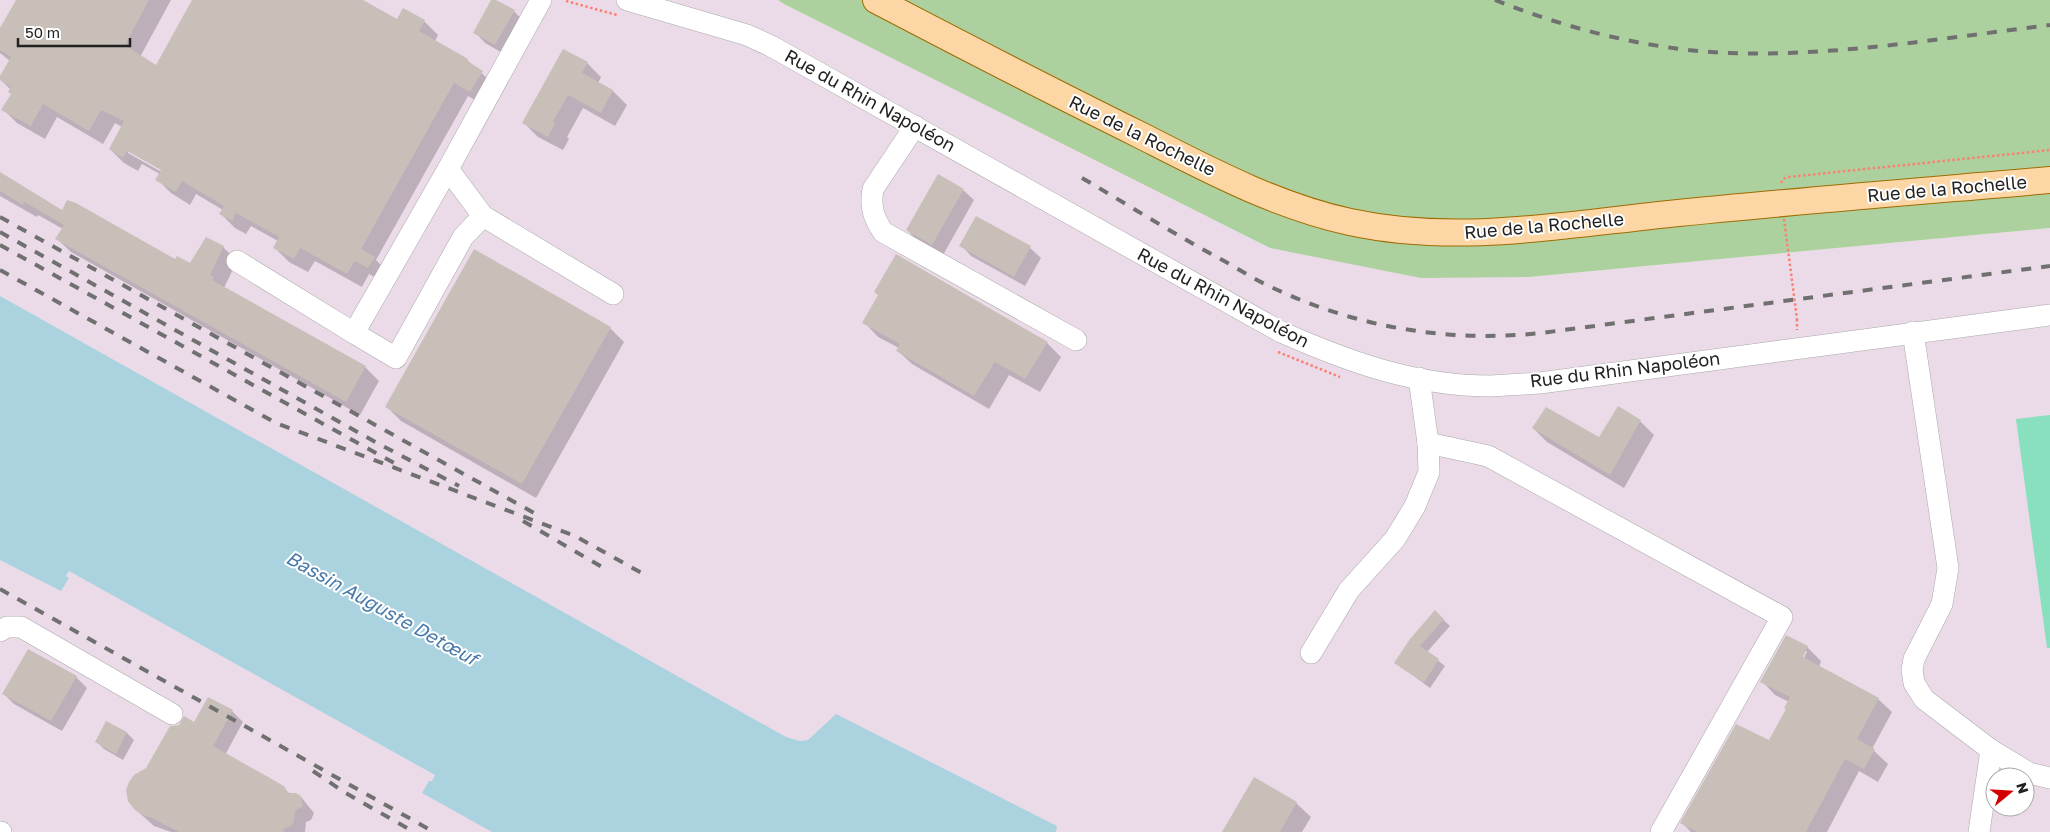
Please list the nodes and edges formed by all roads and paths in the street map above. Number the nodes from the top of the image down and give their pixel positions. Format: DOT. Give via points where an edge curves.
graph roads {
  1 [pos="541,0"];
  2 [pos="876,0"];
  3 [pos="566,1"];
  4 [pos="625,8"];
  5 [pos="915,126"];
  6 [pos="2050,150"];
  7 [pos="448,170"];
  8 [pos="2050,180"];
  9 [pos="1780,185"];
  10 [pos="483,216"];
  11 [pos="1784,219"];
  12 [pos="237,261"];
  13 [pos="613,294"];
  14 [pos="2050,315"];
  15 [pos="1797,319"];
  16 [pos="1913,332"];
  17 [pos="354,333"];
  18 [pos="1076,340"];
  19 [pos="1419,378"];
  20 [pos="1428,443"];
  21 [pos="0,631"];
  22 [pos="1311,653"];
  23 [pos="172,714"];
  24 [pos="1991,750"];
  25 [pos="2050,778"];
  26 [pos="1661,832"];
  27 [pos="1979,832"];
  1 -- 7 [label="street"];
  2 -- 8 [label="main road, Rue de la Rochelle" via="1223,177 1286,202 1358,223 1401,230 1510,232 1668,214"];
  3 -- 4 [label="path"];
  4 -- 5 [label="street, Rue du Rhin Napoléon" via="747,35"];
  5 -- 18 [label="street" via="873,189 873,213 883,232"];
  5 -- 19 [label="street, Rue du Rhin Napoléon" via="1281,332 1334,356 1389,373"];
  6 -- 9 [label="path" via="1788,177"];
  7 -- 10 [label="street"];
  7 -- 17 [label="street"];
  10 -- 13 [label="street"];
  10 -- 17 [label="street" via="463,237 396,358"];
  11 -- 15 [label="path, bridge"];
  12 -- 17 [label="street"];
  14 -- 16 [label="street, Rue du Rhin Napoléon"];
  16 -- 19 [label="street, Rue du Rhin Napoléon" via="1540,383 1490,386"];
  16 -- 24 [label="street" via="1948,568 1942,604 1914,659 1914,683 1924,700"];
  19 -- 20 [label="street"];
  20 -- 22 [label="street" via="1429,472 1415,506 1395,540 1349,590"];
  20 -- 26 [label="street" via="1488,456 1782,617"];
  21 -- 23 [label="street" via="7,627 21,627"];
  24 -- 25 [label="street" via="2029,772"];
  24 -- 27 [label="street"];
}
